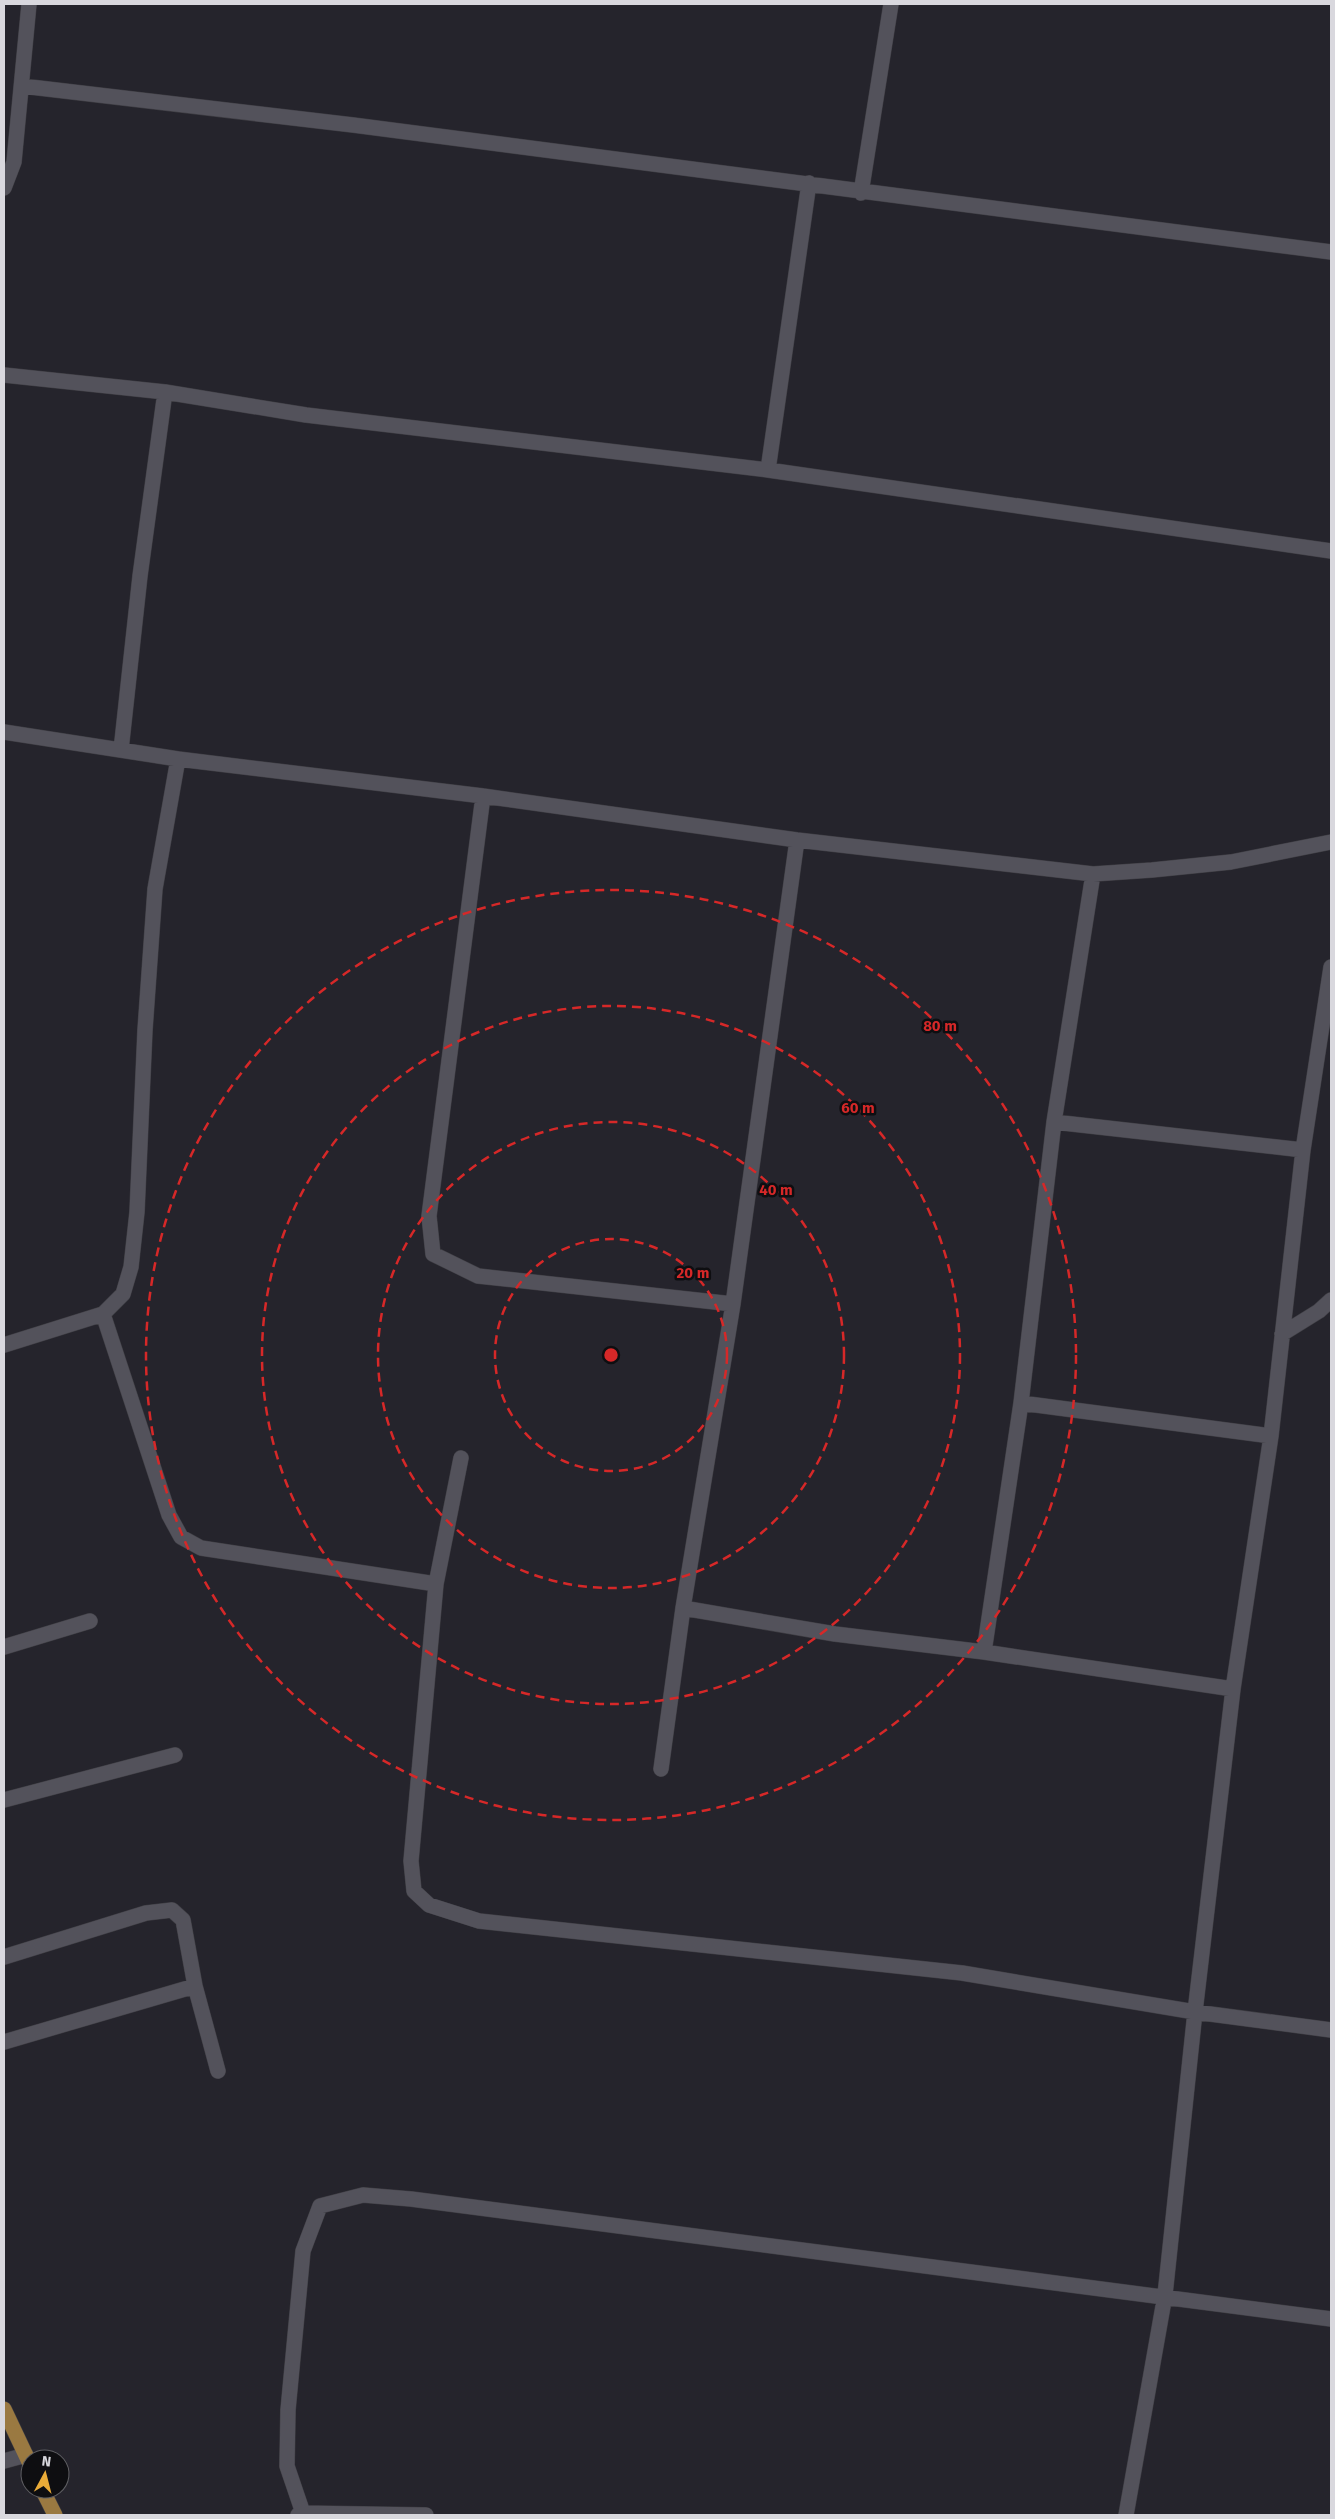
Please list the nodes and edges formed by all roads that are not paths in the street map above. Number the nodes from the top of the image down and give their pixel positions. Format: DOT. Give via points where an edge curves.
graph roads {
  1 [pos="29,4"];
  2 [pos="891,4"];
  3 [pos="22,86"];
  4 [pos="809,183"];
  5 [pos="4,188"];
  6 [pos="861,192"];
  7 [pos="1331,252"];
  8 [pos="4,375"];
  9 [pos="164,392"];
  10 [pos="768,470"];
  11 [pos="1331,551"];
  12 [pos="4,732"];
  13 [pos="121,750"];
  14 [pos="178,759"];
  15 [pos="483,796"];
  16 [pos="797,840"];
  17 [pos="1331,842"];
  18 [pos="1093,874"];
  19 [pos="1331,967"];
  20 [pos="1054,1122"];
  21 [pos="1303,1150"];
  22 [pos="1331,1300"];
  23 [pos="733,1304"];
  24 [pos="103,1314"];
  25 [pos="1282,1334"];
  26 [pos="4,1346"];
  27 [pos="1021,1403"];
  28 [pos="1271,1436"];
  29 [pos="461,1458"];
  30 [pos="436,1584"];
  31 [pos="683,1608"];
  32 [pos="90,1621"];
  33 [pos="4,1647"];
  34 [pos="984,1652"];
  35 [pos="1233,1689"];
  36 [pos="175,1755"];
  37 [pos="661,1769"];
  38 [pos="4,1800"];
  39 [pos="4,1957"];
  40 [pos="195,1986"];
  41 [pos="1194,2012"];
  42 [pos="1331,2030"];
  43 [pos="4,2042"];
  44 [pos="218,2071"];
  45 [pos="1165,2295"];
  46 [pos="1331,2319"];
  47 [pos="4,2409"];
  48 [pos="23,2449"];
  49 [pos="20,2460"];
  50 [pos="4,2461"];
  51 [pos="47,2499"];
  52 [pos="300,2514"];
  53 [pos="55,2515"];
  54 [pos="426,2515"];
  55 [pos="1126,2515"];
  1 -- 3 [label="street"];
  2 -- 6 [label="street"];
  3 -- 4 [label="street"];
  3 -- 5 [label="street" via="14,162"];
  4 -- 6 [label="street"];
  4 -- 10 [label="street"];
  6 -- 7 [label="street"];
  8 -- 9 [label="street"];
  9 -- 10 [label="street" via="306,415"];
  9 -- 13 [label="street"];
  10 -- 11 [label="street"];
  12 -- 13 [label="street"];
  13 -- 14 [label="street"];
  14 -- 15 [label="street"];
  14 -- 24 [label="street" via="155,889 137,1212 131,1267 123,1294"];
  15 -- 16 [label="street"];
  15 -- 23 [label="street" via="429,1216 433,1254 478,1276"];
  16 -- 18 [label="street"];
  16 -- 23 [label="street"];
  17 -- 18 [label="street" via="1231,862"];
  18 -- 20 [label="street"];
  19 -- 21 [label="street"];
  20 -- 21 [label="street"];
  20 -- 27 [label="street"];
  21 -- 25 [label="street"];
  22 -- 25 [label="street"];
  23 -- 31 [label="street"];
  24 -- 26 [label="street"];
  24 -- 30 [label="street" via="169,1515 181,1537 201,1548"];
  25 -- 28 [label="street"];
  27 -- 28 [label="street"];
  27 -- 34 [label="street"];
  28 -- 35 [label="street"];
  29 -- 30 [label="street"];
  30 -- 41 [label="street" via="411,1861 414,1890 429,1905 480,1921 962,1974"];
  31 -- 34 [label="street" via="835,1634"];
  31 -- 37 [label="street"];
  32 -- 33 [label="street"];
  34 -- 35 [label="street"];
  35 -- 41 [label="street"];
  36 -- 38 [label="street"];
  39 -- 40 [label="street" via="146,1913 172,1910 183,1920"];
  40 -- 43 [label="street"];
  40 -- 44 [label="street"];
  41 -- 42 [label="street"];
  41 -- 45 [label="street"];
  45 -- 46 [label="street"];
  45 -- 52 [label="street" via="363,2195 320,2206 303,2251 288,2410 287,2466"];
  45 -- 55 [label="street"];
  47 -- 48 [label="main road"];
  49 -- 50 [label="street"];
  51 -- 53 [label="main road"];
  52 -- 54 [label="street"];
}
